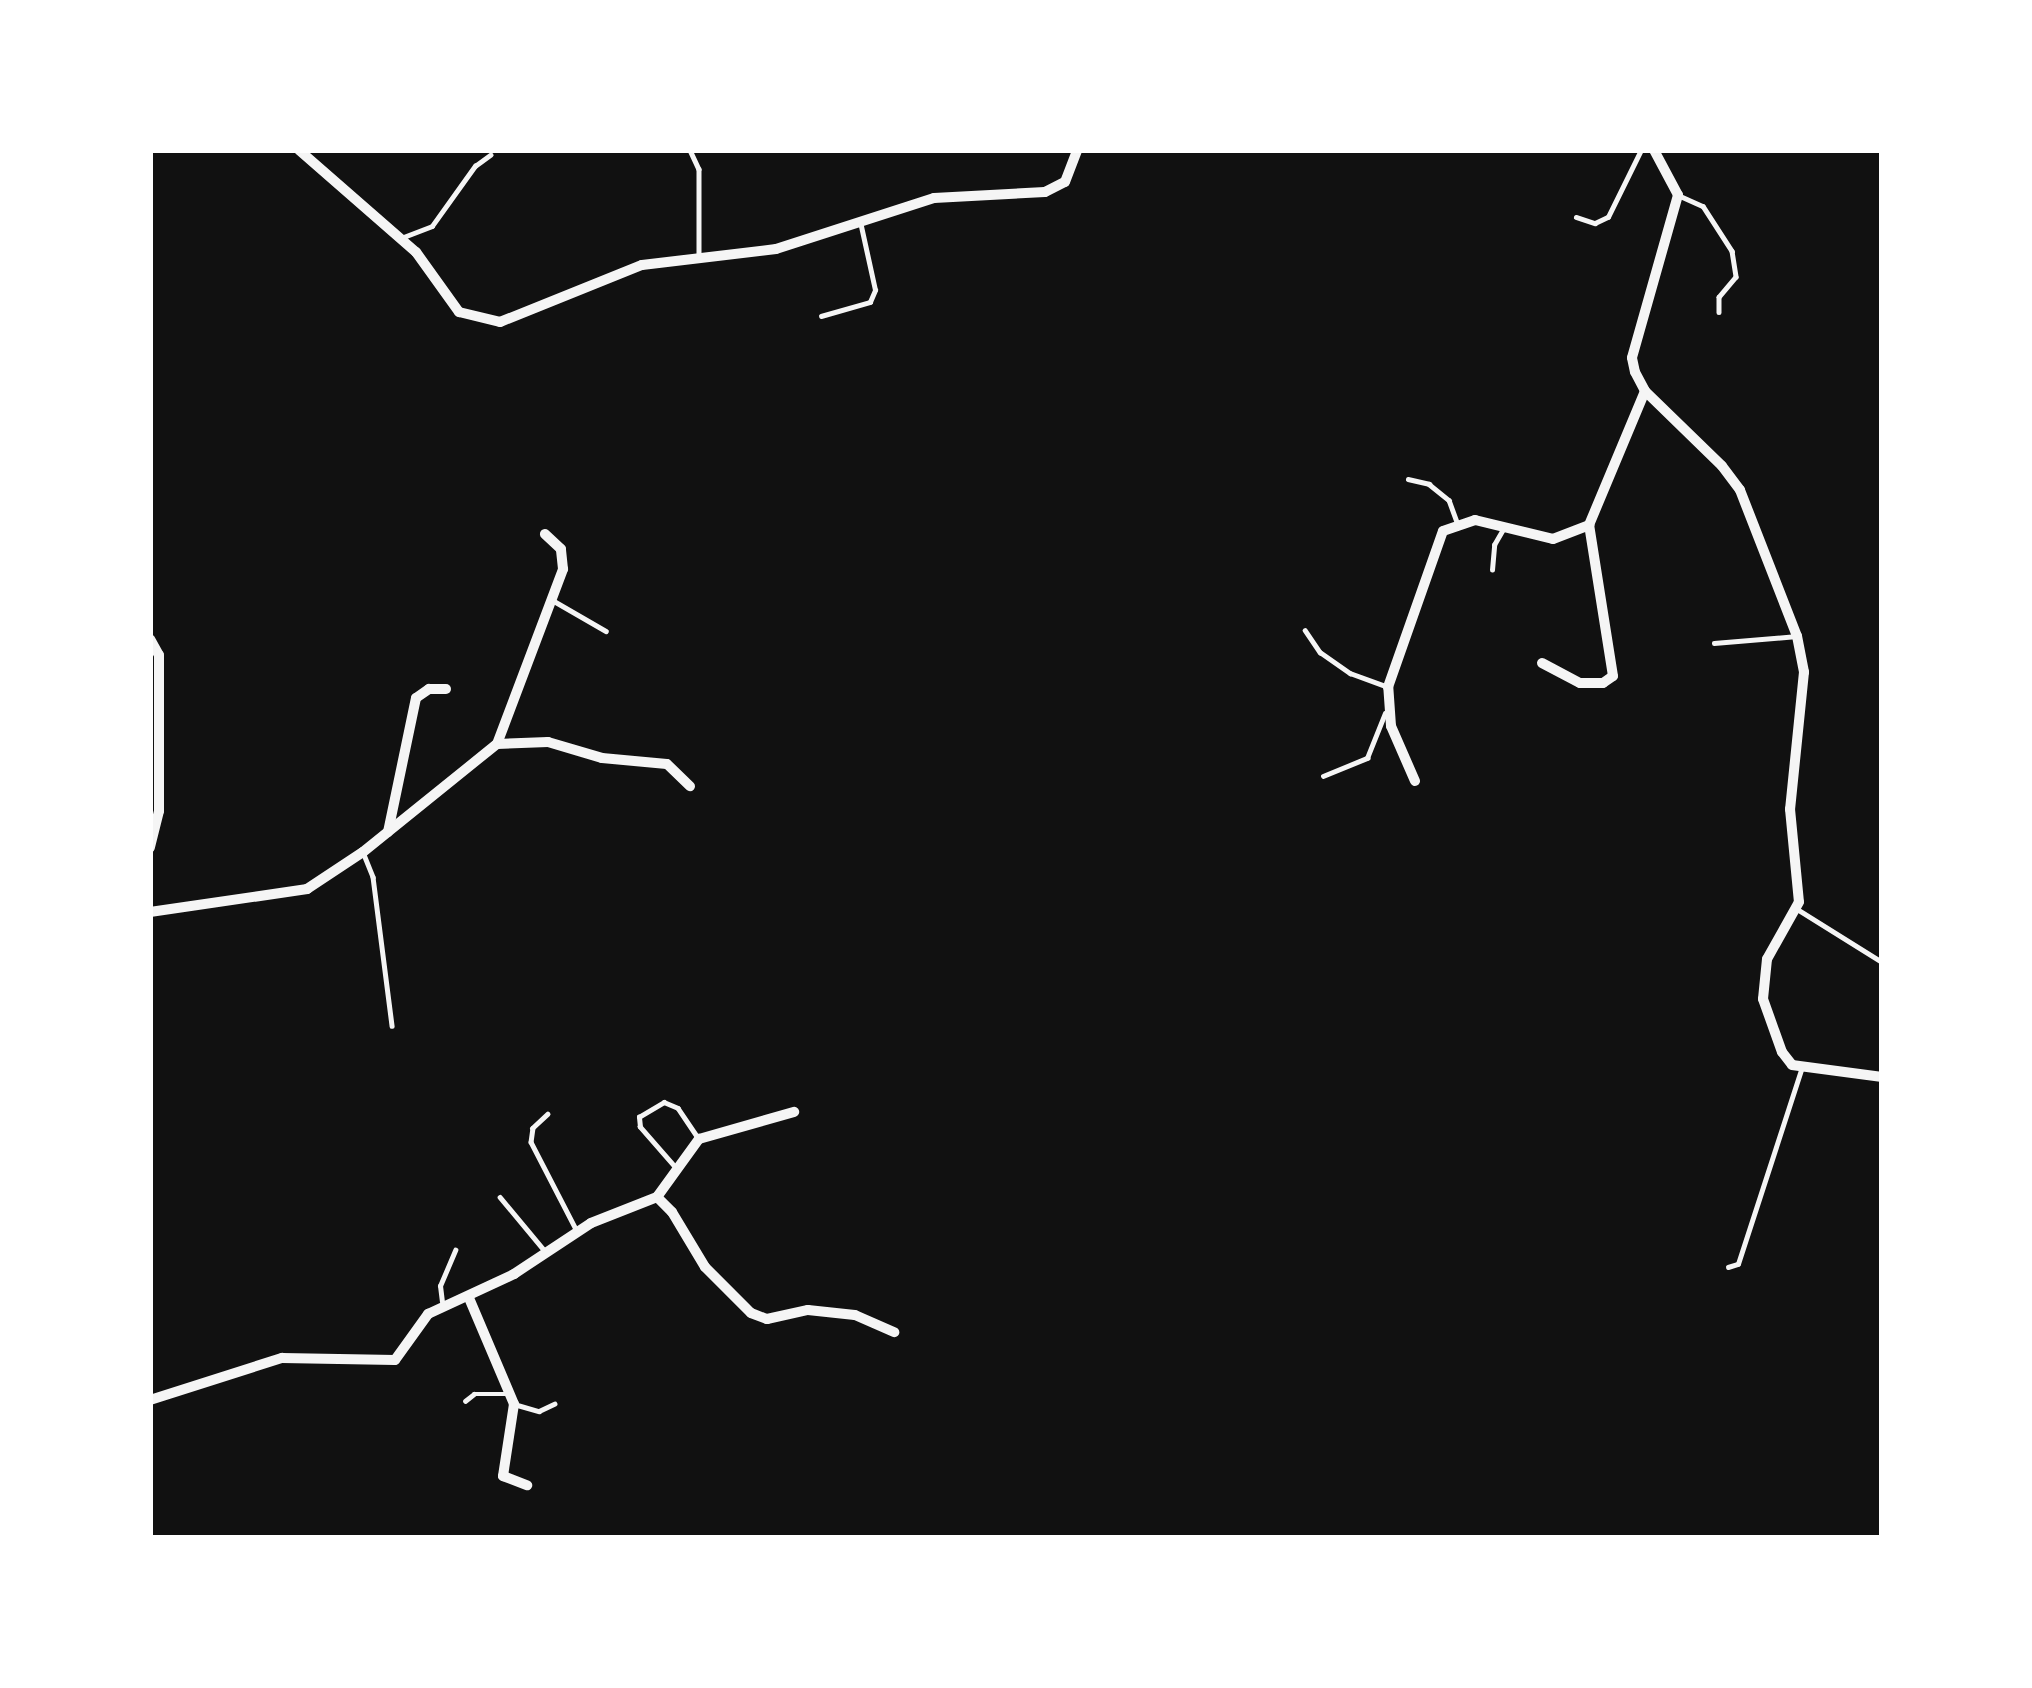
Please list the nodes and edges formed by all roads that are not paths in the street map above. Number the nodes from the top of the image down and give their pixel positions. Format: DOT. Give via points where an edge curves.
graph roads {
  1 [pos="299,150"];
  2 [pos="690,150"];
  3 [pos="1078,150"];
  4 [pos="1641,150"];
  5 [pos="1654,150"];
  6 [pos="490,155"];
  7 [pos="1678,195"];
  8 [pos="1576,217"];
  9 [pos="860,221"];
  10 [pos="401,238"];
  11 [pos="700,260"];
  12 [pos="1719,312"];
  13 [pos="821,316"];
  14 [pos="1645,391"];
  15 [pos="1408,479"];
  16 [pos="1457,522"];
  17 [pos="1589,525"];
  18 [pos="1504,528"];
  19 [pos="545,534"];
  20 [pos="1492,570"];
  21 [pos="554,601"];
  22 [pos="1305,630"];
  23 [pos="606,632"];
  24 [pos="1797,636"];
  25 [pos="150,639"];
  26 [pos="1714,643"];
  27 [pos="1542,663"];
  28 [pos="1388,687"];
  29 [pos="446,689"];
  30 [pos="1388,708"];
  31 [pos="497,744"];
  32 [pos="1323,776"];
  33 [pos="1415,781"];
  34 [pos="690,786"];
  35 [pos="388,832"];
  36 [pos="150,848"];
  37 [pos="364,852"];
  38 [pos="1797,909"];
  39 [pos="150,912"];
  40 [pos="1882,962"];
  41 [pos="392,1026"];
  42 [pos="1802,1070"];
  43 [pos="1882,1077"];
  44 [pos="794,1112"];
  45 [pos="548,1114"];
  46 [pos="699,1138"];
  47 [pos="678,1169"];
  48 [pos="500,1197"];
  49 [pos="657,1198"];
  50 [pos="577,1231"];
  51 [pos="455,1250"];
  52 [pos="545,1251"];
  53 [pos="1728,1267"];
  54 [pos="469,1298"];
  55 [pos="443,1308"];
  56 [pos="894,1332"];
  57 [pos="150,1400"];
  58 [pos="513,1400"];
  59 [pos="465,1401"];
  60 [pos="554,1404"];
  61 [pos="527,1485"];
  1 -- 10 [label="street"];
  2 -- 11 [label="lane" via="699,169"];
  3 -- 9 [label="street" via="1065,182 1045,192 934,198"];
  4 -- 8 [label="lane" via="1608,217"];
  5 -- 7 [label="street"];
  6 -- 10 [label="lane" via="432,226"];
  7 -- 12 [label="lane" via="1703,206 1732,250 1736,277 1719,297"];
  7 -- 14 [label="street" via="1632,358"];
  9 -- 11 [label="street" via="776,249"];
  9 -- 13 [label="lane" via="870,302"];
  10 -- 11 [label="street" via="442,296 478,320 524,316 642,265"];
  14 -- 17 [label="street"];
  14 -- 24 [label="street" via="1740,490"];
  15 -- 16 [label="lane" via="1449,500"];
  16 -- 18 [label="street"];
  16 -- 28 [label="street" via="1434,547"];
  17 -- 18 [label="street" via="1553,539"];
  17 -- 27 [label="street" via="1613,676 1580,682"];
  18 -- 20 [label="lane"];
  19 -- 21 [label="street" via="561,549"];
  21 -- 23 [label="lane"];
  21 -- 31 [label="street"];
  22 -- 28 [label="lane" via="1350,673"];
  24 -- 26 [label="lane"];
  24 -- 38 [label="street" via="1804,672 1790,809"];
  25 -- 36 [label="street" via="159,655 159,811"];
  28 -- 30 [label="street"];
  29 -- 35 [label="street" via="416,698"];
  30 -- 32 [label="lane" via="1367,758"];
  30 -- 33 [label="street"];
  31 -- 34 [label="street" via="548,742 668,764"];
  31 -- 35 [label="street"];
  35 -- 37 [label="street"];
  37 -- 39 [label="street" via="307,889"];
  37 -- 41 [label="lane"];
  38 -- 40 [label="lane"];
  38 -- 42 [label="street" via="1762,979 1782,1052"];
  42 -- 43 [label="street"];
  42 -- 53 [label="lane" via="1738,1264"];
  44 -- 46 [label="street"];
  45 -- 50 [label="lane" via="531,1142"];
  46 -- 47 [label="street"];
  46 -- 47 [label="lane" via="664,1102 639,1117"];
  47 -- 49 [label="street"];
  48 -- 52 [label="lane"];
  49 -- 50 [label="street"];
  49 -- 56 [label="street" via="705,1267 751,1313 855,1315"];
  50 -- 52 [label="street"];
  51 -- 55 [label="lane" via="440,1286"];
  52 -- 54 [label="street"];
  54 -- 55 [label="street"];
  54 -- 58 [label="street"];
  55 -- 57 [label="street" via="417,1325 395,1360 282,1358"];
  58 -- 59 [label="lane" via="474,1394"];
  58 -- 60 [label="lane" via="539,1411"];
  58 -- 61 [label="street" via="503,1476"];
}
